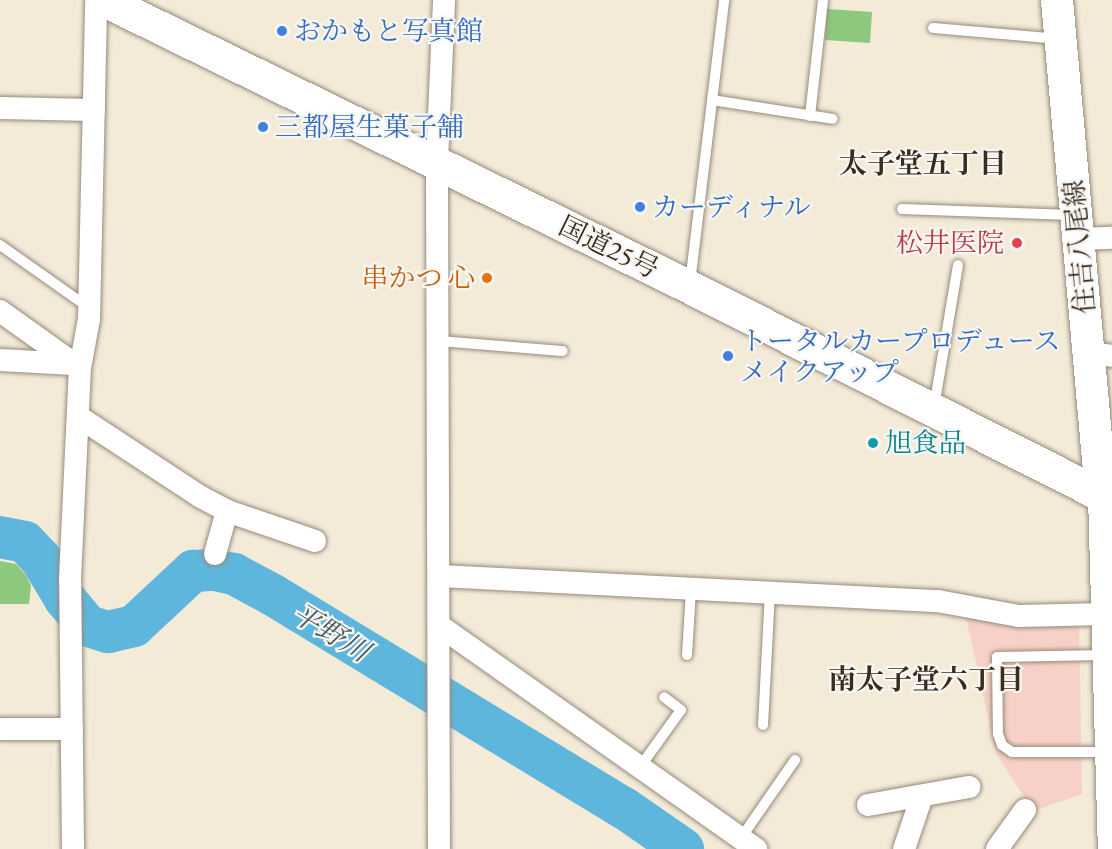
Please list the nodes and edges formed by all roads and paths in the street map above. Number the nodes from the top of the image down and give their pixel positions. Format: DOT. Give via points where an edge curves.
graph roads {
  1 [pos="96,0"];
  2 [pos="104,0"];
  3 [pos="444,0"];
  4 [pos="724,0"];
  5 [pos="823,0"];
  6 [pos="1057,0"];
  7 [pos="933,28"];
  8 [pos="1060,39"];
  9 [pos="712,100"];
  10 [pos="0,108"];
  11 [pos="94,110"];
  12 [pos="810,116"];
  13 [pos="833,119"];
  14 [pos="437,162"];
  15 [pos="902,209"];
  16 [pos="1076,227"];
  17 [pos="1112,238"];
  18 [pos="0,244"];
  19 [pos="958,265"];
  20 [pos="690,287"];
  21 [pos="90,308"];
  22 [pos="0,311"];
  23 [pos="438,341"];
  24 [pos="563,351"];
  25 [pos="1100,354"];
  26 [pos="0,360"];
  27 [pos="77,366"];
  28 [pos="933,410"];
  29 [pos="79,417"];
  30 [pos="1106,497"];
  31 [pos="227,511"];
  32 [pos="315,541"];
  33 [pos="215,554"];
  34 [pos="440,576"];
  35 [pos="691,589"];
  36 [pos="770,593"];
  37 [pos="1105,614"];
  38 [pos="440,626"];
  39 [pos="687,655"];
  40 [pos="1107,655"];
  41 [pos="664,697"];
  42 [pos="763,724"];
  43 [pos="0,729"];
  44 [pos="72,729"];
  45 [pos="1109,752"];
  46 [pos="795,760"];
  47 [pos="640,767"];
  48 [pos="969,787"];
  49 [pos="922,796"];
  50 [pos="868,805"];
  51 [pos="1025,810"];
  52 [pos="748,844"];
  53 [pos="73,849"];
  54 [pos="439,849"];
  55 [pos="904,849"];
  56 [pos="997,849"];
  57 [pos="1111,849"];
  1 -- 11 [label="street"];
  2 -- 14 [label="highway, 国道25号"];
  3 -- 14 [label="street"];
  4 -- 9 [label="lane"];
  5 -- 12 [label="lane"];
  6 -- 8 [label="main road, 住吉八尾線"];
  7 -- 8 [label="lane"];
  8 -- 16 [label="main road, 住吉八尾線"];
  9 -- 12 [label="lane"];
  9 -- 20 [label="lane"];
  10 -- 11 [label="street"];
  11 -- 21 [label="street"];
  12 -- 13 [label="lane"];
  14 -- 20 [label="highway, 国道25号"];
  14 -- 23 [label="street"];
  15 -- 16 [label="lane"];
  16 -- 17 [label="street"];
  16 -- 25 [label="main road, 住吉八尾線"];
  18 -- 21 [label="lane"];
  19 -- 28 [label="lane"];
  20 -- 28 [label="highway, 国道25号"];
  21 -- 27 [label="street"];
  22 -- 27 [label="street"];
  23 -- 24 [label="lane"];
  23 -- 34 [label="street"];
  25 -- 30 [label="main road, 住吉八尾線"];
  26 -- 27 [label="street"];
  27 -- 29 [label="street"];
  28 -- 30 [label="highway, 国道25号"];
  29 -- 31 [label="street"];
  29 -- 44 [label="street" via="70,579"];
  30 -- 37 [label="street"];
  31 -- 32 [label="street"];
  31 -- 33 [label="street"];
  34 -- 35 [label="street"];
  34 -- 38 [label="street"];
  35 -- 36 [label="street"];
  35 -- 39 [label="lane"];
  36 -- 37 [label="street" via="938,601 1019,616"];
  36 -- 42 [label="lane"];
  37 -- 40 [label="street"];
  38 -- 47 [label="street"];
  38 -- 54 [label="street"];
  40 -- 45 [label="street"];
  40 -- 45 [label="lane" via="997,657 997,690 999,741 1008,751"];
  41 -- 47 [label="lane" via="681,710"];
  43 -- 44 [label="street"];
  44 -- 53 [label="street"];
  45 -- 57 [label="street"];
  46 -- 52 [label="lane"];
  47 -- 52 [label="street"];
  48 -- 49 [label="street"];
  49 -- 50 [label="street"];
  49 -- 55 [label="street"];
  51 -- 56 [label="street"];
}
